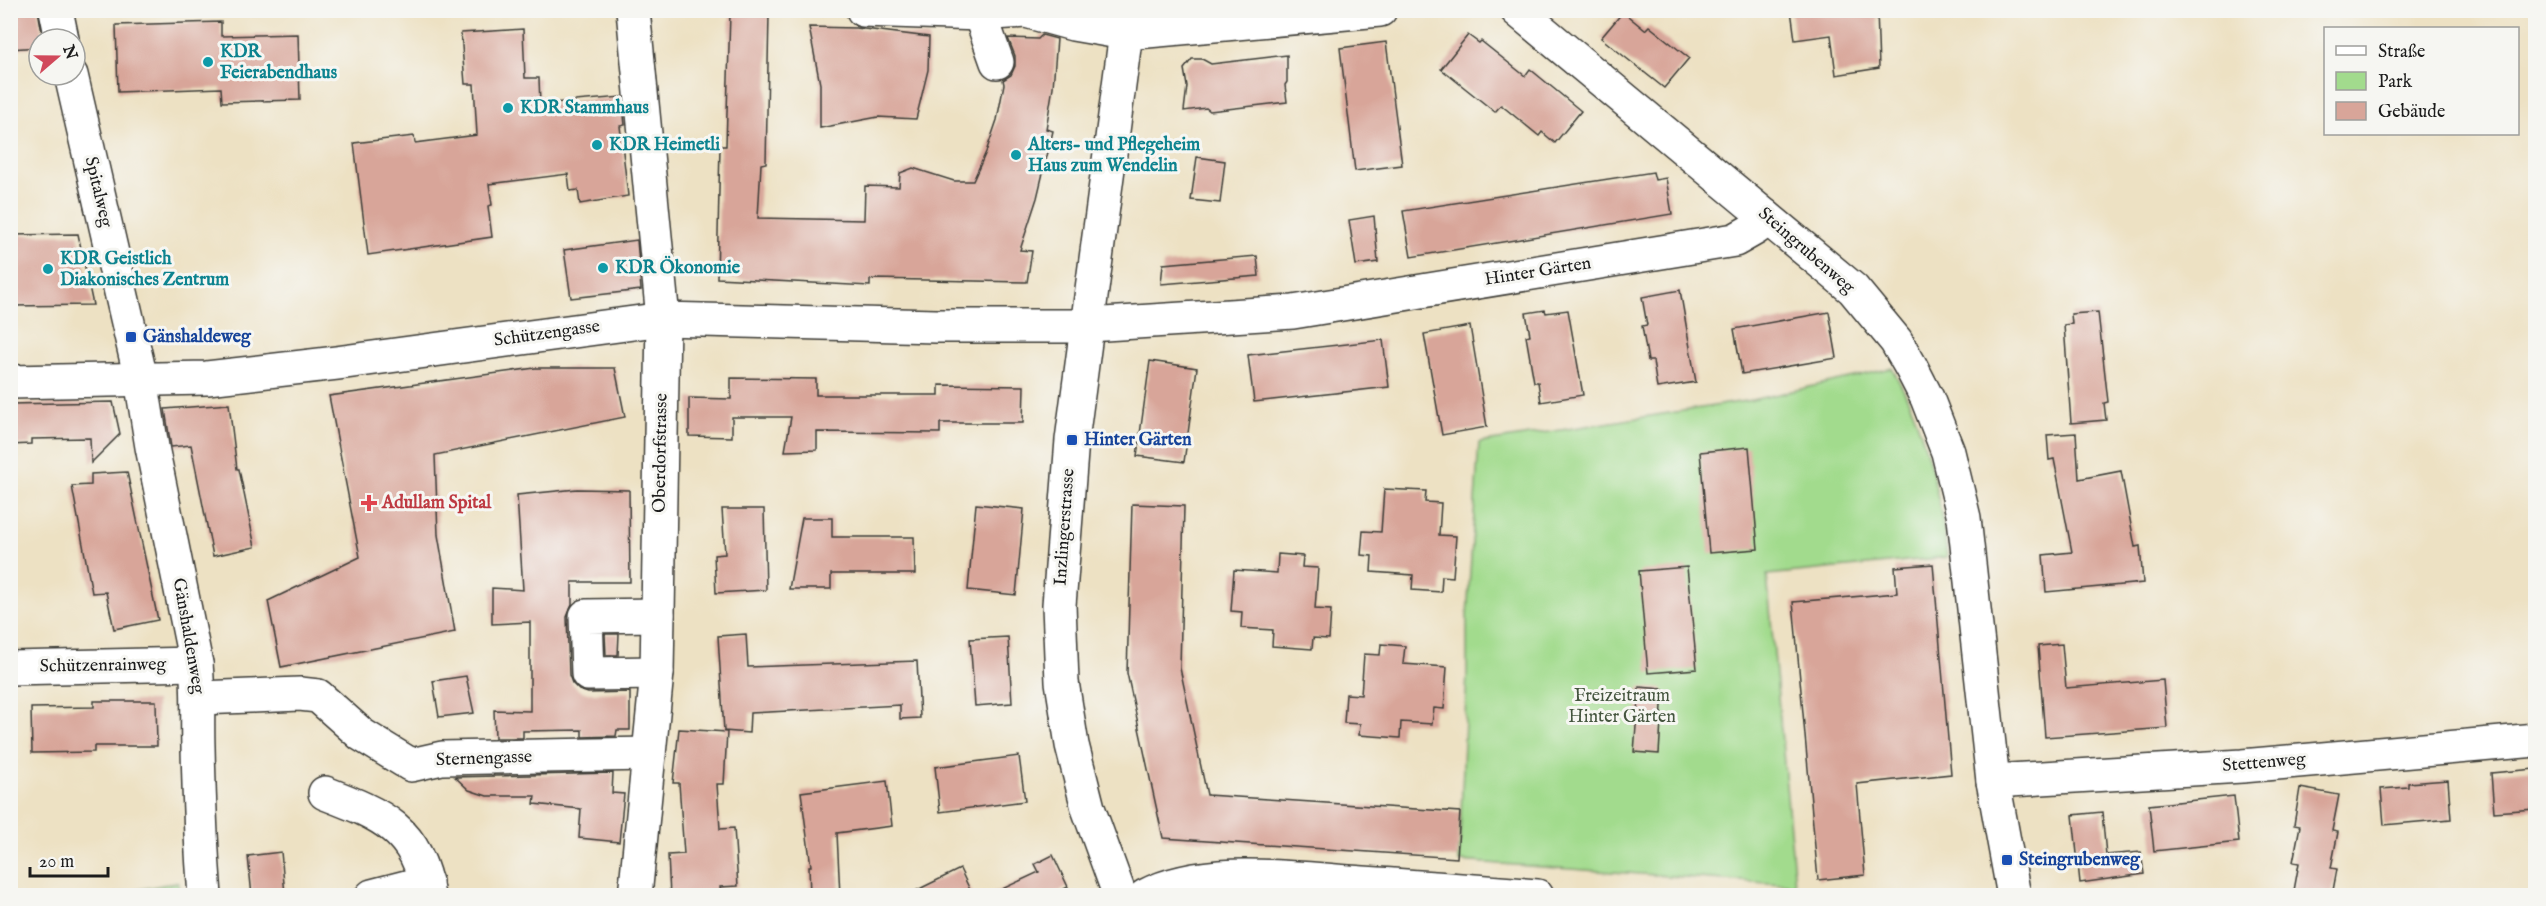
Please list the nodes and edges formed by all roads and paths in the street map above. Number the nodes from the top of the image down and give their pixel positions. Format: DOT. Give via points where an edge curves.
graph roads {
  1 [pos="56,10"];
  2 [pos="633,10"];
  3 [pos="863,10"];
  4 [pos="1380,10"];
  5 [pos="1517,10"];
  6 [pos="980,14"];
  7 [pos="1127,22"];
  8 [pos="60,27"];
  9 [pos="997,62"];
  10 [pos="74,87"];
  11 [pos="1765,216"];
  12 [pos="663,319"];
  13 [pos="1086,326"];
  14 [pos="141,379"];
  15 [pos="10,382"];
  16 [pos="658,615"];
  17 [pos="196,664"];
  18 [pos="10,668"];
  19 [pos="657,673"];
  20 [pos="200,698"];
  21 [pos="2535,740"];
  22 [pos="649,754"];
  23 [pos="1993,781"];
  24 [pos="326,793"];
  25 [pos="427,889"];
  26 [pos="205,896"];
  27 [pos="372,896"];
  28 [pos="635,896"];
  29 [pos="1120,896"];
  30 [pos="1145,896"];
  31 [pos="1537,896"];
  32 [pos="2014,896"];
  1 -- 8 [label="street"];
  2 -- 12 [label="street, Oberdorfstrasse"];
  3 -- 6 [label="street"];
  4 -- 7 [label="street"];
  5 -- 11 [label="street, Steingrubenweg"];
  6 -- 7 [label="street" via="1026,11 1073,24"];
  6 -- 9 [label="street"];
  7 -- 13 [label="street, Inzlingerstrasse"];
  10 -- 14 [label="street, Spitalweg"];
  11 -- 13 [label="street, Hinter Gärten" via="1756,228 1735,240 1293,312"];
  11 -- 23 [label="street, Steingrubenweg" via="1853,289 1896,341 1927,398 1948,452 1964,518"];
  12 -- 13 [label="street, Schützengasse"];
  12 -- 14 [label="street, Schützengasse" via="325,365 207,378"];
  12 -- 16 [label="street, Oberdorfstrasse"];
  13 -- 29 [label="street, Inzlingerstrasse" via="1063,543 1059,605 1062,682 1088,808"];
  14 -- 15 [label="street, Schützengasse"];
  14 -- 17 [label="street, Gänshaldenweg"];
  16 -- 19 [label="street, Oberdorfstrasse"];
  16 -- 19 [label="street" via="586,616 588,674"];
  17 -- 18 [label="street, Schützenrainweg"];
  17 -- 20 [label="street, Gänshaldenweg"];
  19 -- 22 [label="street, Oberdorfstrasse"];
  20 -- 22 [label="street, Sternengasse" via="318,696 362,735 411,765 442,758"];
  20 -- 26 [label="street, Gänshaldenweg" via="197,722"];
  21 -- 23 [label="street, Stettenweg" via="2242,766"];
  22 -- 28 [label="street, Oberdorfstrasse"];
  23 -- 32 [label="street, Steingrubenweg"];
  24 -- 25 [label="street" via="374,812 395,827 416,852"];
  25 -- 27 [label="street"];
  30 -- 31 [label="street" via="1162,887 1221,876"];
}
